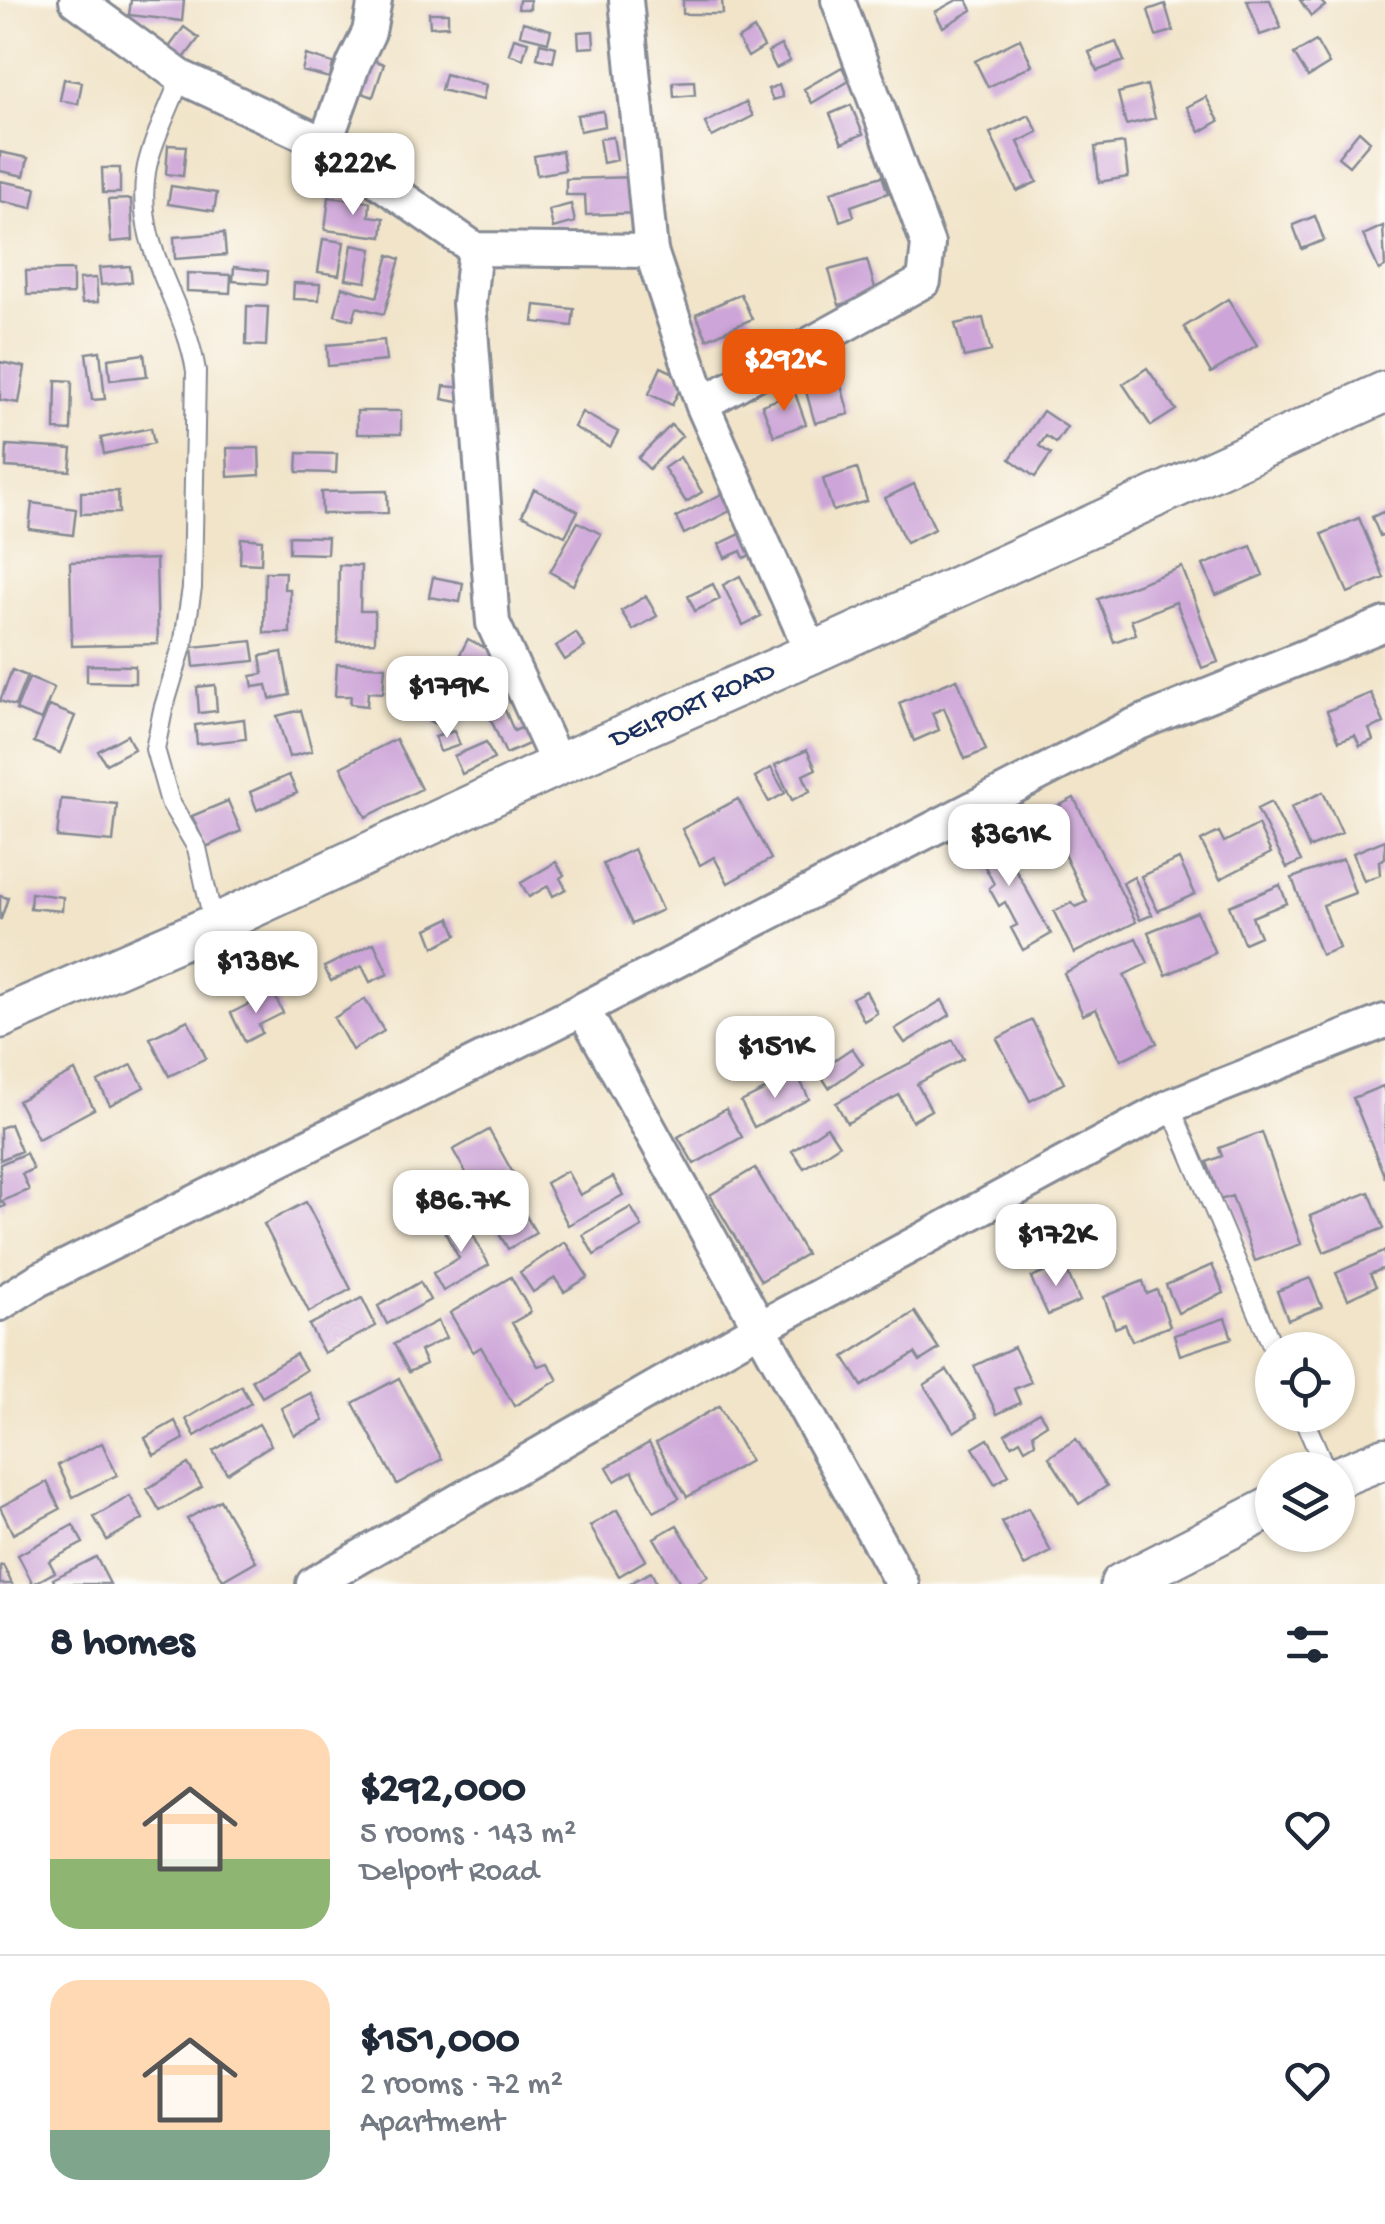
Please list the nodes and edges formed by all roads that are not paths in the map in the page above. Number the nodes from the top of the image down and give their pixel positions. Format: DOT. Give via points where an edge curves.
graph roads {
  1 [pos="76,0"];
  2 [pos="375,0"];
  3 [pos="626,0"];
  4 [pos="838,0"];
  5 [pos="180,77"];
  6 [pos="325,144"];
  7 [pos="475,249"];
  8 [pos="651,251"];
  9 [pos="1385,392"];
  10 [pos="702,404"];
  11 [pos="1385,624"];
  12 [pos="812,654"];
  13 [pos="558,765"];
  14 [pos="214,926"];
  15 [pos="583,1009"];
  16 [pos="0,1018"];
  17 [pos="1385,1022"];
  18 [pos="1170,1106"];
  19 [pos="0,1304"];
  20 [pos="759,1328"];
  21 [pos="1266,1332"];
  22 [pos="1385,1458"];
  23 [pos="1355,1470"];
  24 [pos="1255,1516"];
  25 [pos="314,1584"];
  26 [pos="902,1584"];
  27 [pos="1121,1584"];
  1 -- 5 [label="street"];
  2 -- 6 [label="street" via="370,32"];
  3 -- 8 [label="street"];
  4 -- 10 [label="street" via="928,244 924,281"];
  5 -- 6 [label="street"];
  5 -- 14 [label="lane" via="146,169 144,222 190,336 196,370 192,588 155,750 170,802 197,848"];
  6 -- 7 [label="street"];
  7 -- 8 [label="street"];
  7 -- 13 [label="street" via="469,303 493,623"];
  8 -- 10 [label="street"];
  9 -- 12 [label="street, DELPORT ROAD"];
  10 -- 12 [label="street"];
  11 -- 15 [label="street" via="1132,726"];
  12 -- 13 [label="street, DELPORT ROAD"];
  13 -- 14 [label="street, DELPORT ROAD"];
  14 -- 16 [label="street, DELPORT ROAD"];
  15 -- 19 [label="street"];
  15 -- 20 [label="street"];
  17 -- 18 [label="street"];
  18 -- 20 [label="street"];
  18 -- 21 [label="lane"];
  20 -- 25 [label="street"];
  20 -- 26 [label="street"];
  22 -- 23 [label="street"];
  24 -- 27 [label="street"];
}
